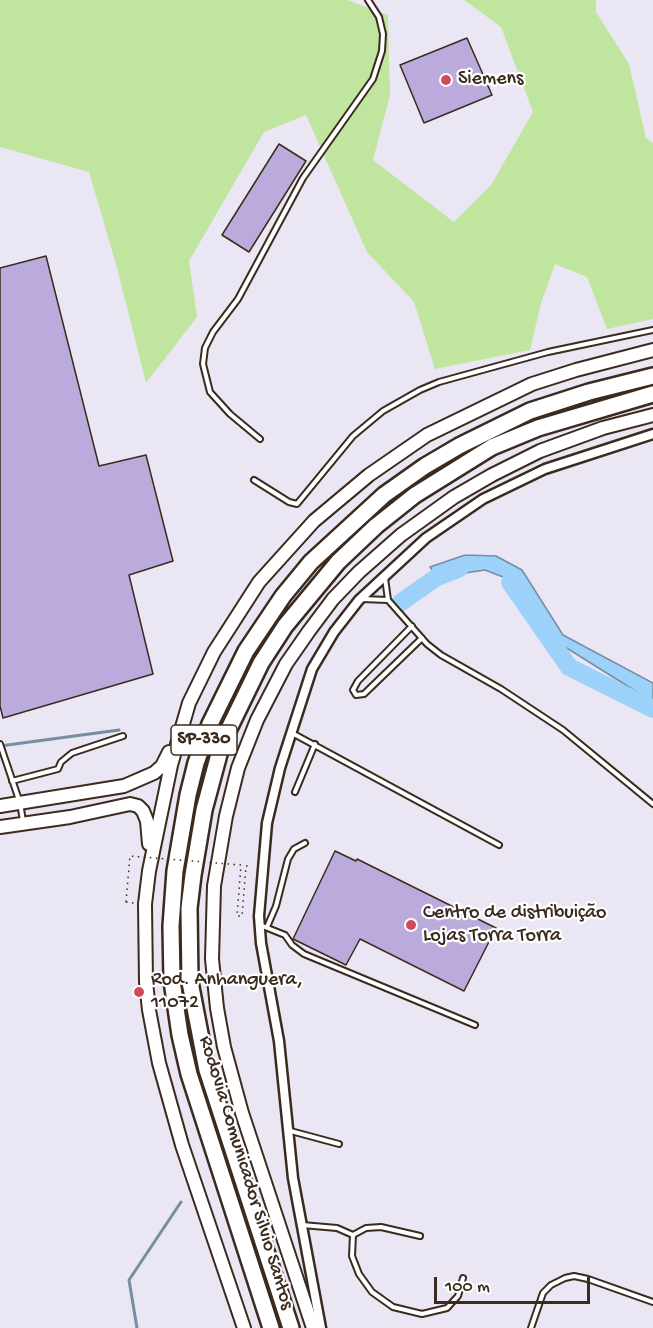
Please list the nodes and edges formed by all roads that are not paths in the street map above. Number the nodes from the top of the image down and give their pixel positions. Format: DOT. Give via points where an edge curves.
graph roads {
  1 [pos="368,0"];
  2 [pos="653,330"];
  3 [pos="653,350"];
  4 [pos="653,375"];
  5 [pos="653,394"];
  6 [pos="653,415"];
  7 [pos="653,434"];
  8 [pos="260,439"];
  9 [pos="254,480"];
  10 [pos="384,574"];
  11 [pos="359,600"];
  12 [pos="388,600"];
  13 [pos="412,626"];
  14 [pos="422,638"];
  15 [pos="179,731"];
  16 [pos="292,733"];
  17 [pos="123,736"];
  18 [pos="0,744"];
  19 [pos="315,744"];
  20 [pos="12,781"];
  21 [pos="295,792"];
  22 [pos="20,803"];
  23 [pos="653,804"];
  24 [pos="0,806"];
  25 [pos="24,825"];
  26 [pos="0,828"];
  27 [pos="305,843"];
  28 [pos="499,845"];
  29 [pos="149,871"];
  30 [pos="263,926"];
  31 [pos="475,1025"];
  32 [pos="287,1130"];
  33 [pos="339,1144"];
  34 [pos="301,1225"];
  35 [pos="354,1235"];
  36 [pos="420,1236"];
  37 [pos="463,1278"];
  38 [pos="653,1302"];
  39 [pos="244,1328"];
  40 [pos="270,1328"];
  41 [pos="291,1328"];
  42 [pos="313,1328"];
  43 [pos="321,1328"];
  44 [pos="531,1328"];
  1 -- 8 [label="lane" via="383,34 373,79 303,178 238,299 205,348 203,364 210,392"];
  2 -- 9 [label="lane" via="548,352 439,382 411,394 353,436 299,504"];
  3 -- 15 [label="main road" via="521,389 427,435 347,492 314,521 259,582 214,652"];
  4 -- 40 [label="highway, Rodovia Comunicador Silvio Santos / SP-330" via="522,415 425,465 384,495 312,562 283,596 246,651 210,724 188,795 175,871 173,990 196,1097"];
  5 -- 41 [label="highway, Rodovia Comunicador Silvio Santos / SP-330" via="538,428 492,447 415,495 376,526 338,562 285,626 261,663 222,743 204,810 189,908 190,982 207,1070"];
  6 -- 42 [label="main road" via="540,451 454,497 401,535 339,592 309,631 286,664 238,768 214,886 212,959 218,1008 242,1113"];
  7 -- 10 [label="street" via="544,469 483,499 426,538"];
  10 -- 11 [label="street"];
  10 -- 12 [label="lane"];
  11 -- 12 [label="lane"];
  11 -- 16 [label="street" via="312,669"];
  12 -- 13 [label="lane"];
  13 -- 14 [label="lane"];
  13 -- 14 [label="lane" via="358,681 353,690 356,695 364,694"];
  14 -- 23 [label="lane" via="441,655 501,688 563,730"];
  15 -- 22 [label="main road" via="162,766 147,777 124,786"];
  15 -- 29 [label="main road"];
  16 -- 19 [label="lane"];
  16 -- 30 [label="street" via="267,823 262,866"];
  17 -- 20 [label="lane" via="72,753 58,769"];
  18 -- 20 [label="lane"];
  19 -- 21 [label="lane"];
  19 -- 28 [label="lane"];
  20 -- 22 [label="lane"];
  22 -- 24 [label="main road"];
  22 -- 25 [label="lane"];
  25 -- 26 [label="main road"];
  25 -- 29 [label="main road" via="121,804 138,806 147,821"];
  27 -- 30 [label="lane" via="294,849 288,859 276,906"];
  29 -- 39 [label="main road" via="144,944 153,1033 182,1145"];
  30 -- 31 [label="lane" via="285,935 304,954"];
  30 -- 32 [label="street" via="261,943 279,1041"];
  32 -- 33 [label="lane"];
  32 -- 34 [label="street"];
  34 -- 35 [label="lane" via="337,1228"];
  34 -- 43 [label="street"];
  35 -- 36 [label="lane" via="366,1228 381,1227"];
  35 -- 37 [label="lane" via="352,1256 359,1274 372,1292 393,1307 422,1314 447,1308 458,1296"];
  38 -- 44 [label="lane" via="574,1276 551,1285 543,1293"];
}
